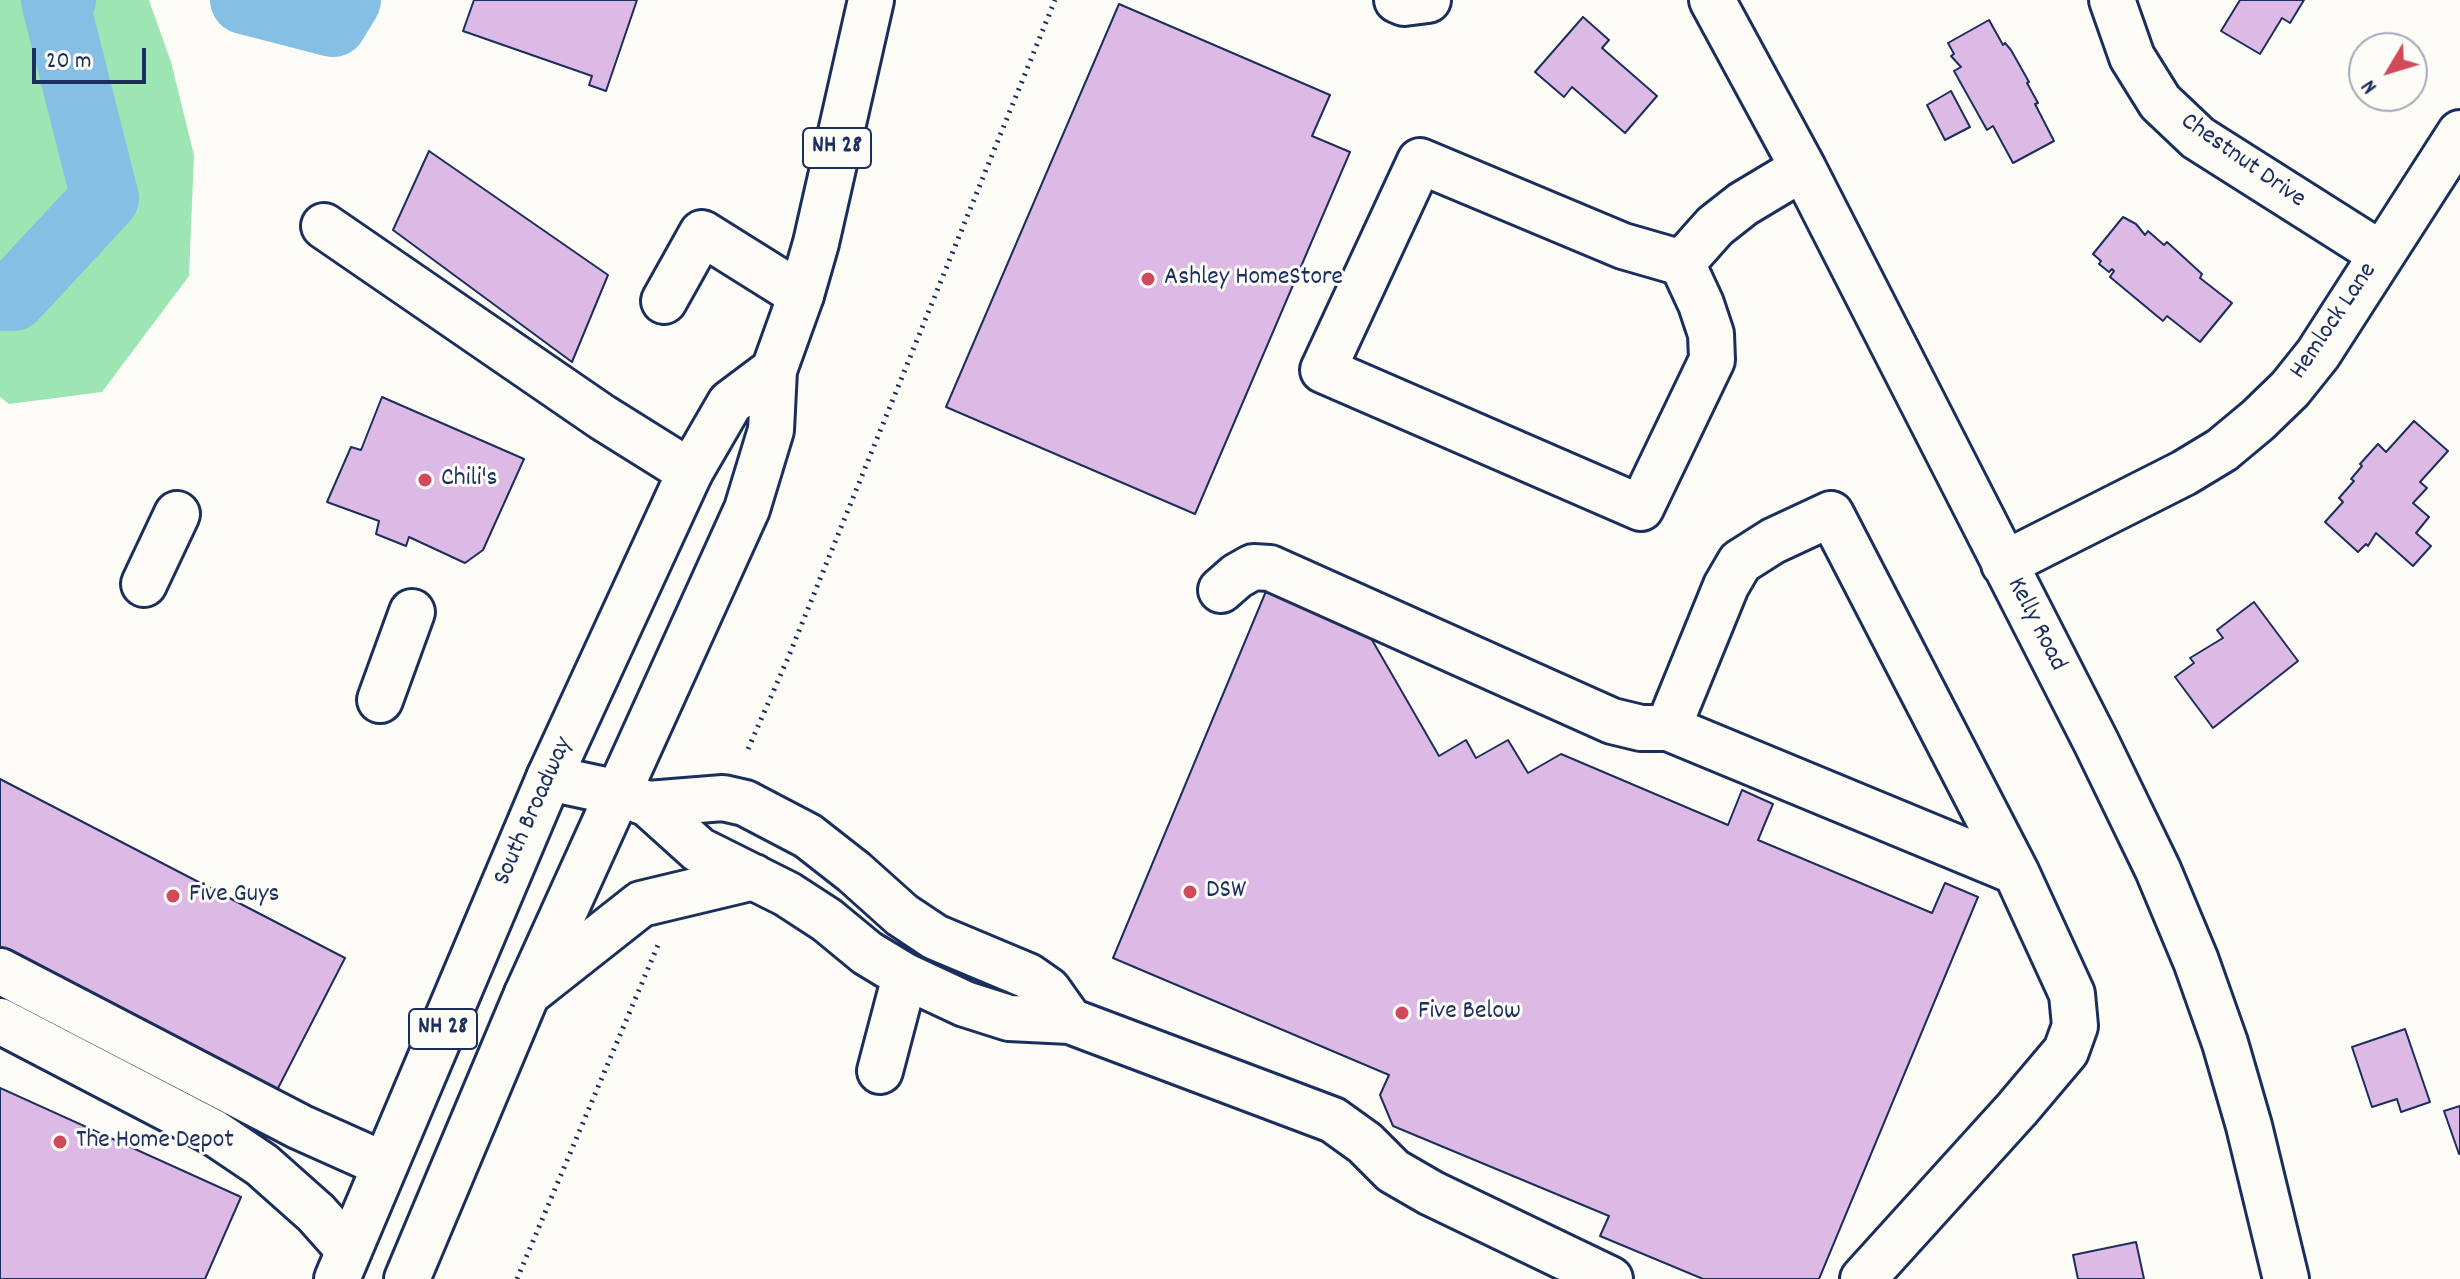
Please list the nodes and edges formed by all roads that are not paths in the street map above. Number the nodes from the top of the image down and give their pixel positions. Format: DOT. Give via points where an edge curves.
graph roads {
  1 [pos="871,0"];
  2 [pos="1397,0"];
  3 [pos="1428,0"];
  4 [pos="1712,0"];
  5 [pos="2112,0"];
  6 [pos="2460,133"];
  7 [pos="1803,168"];
  8 [pos="324,226"];
  9 [pos="2381,254"];
  10 [pos="1682,263"];
  11 [pos="801,295"];
  12 [pos="664,301"];
  13 [pos="774,370"];
  14 [pos="690,472"];
  15 [pos="177,514"];
  16 [pos="2004,564"];
  17 [pos="144,584"];
  18 [pos="1221,590"];
  19 [pos="412,612"];
  20 [pos="380,700"];
  21 [pos="1668,728"];
  22 [pos="549,778"];
  23 [pos="633,799"];
  24 [pos="2016,872"];
  25 [pos="754,877"];
  26 [pos="0,971"];
  27 [pos="905,976"];
  28 [pos="527,994"];
  29 [pos="0,1021"];
  30 [pos="1070,1021"];
  31 [pos="880,1071"];
  32 [pos="385,1165"];
  33 [pos="343,1264"];
  34 [pos="407,1279"];
  35 [pos="1610,1279"];
  36 [pos="1863,1279"];
  37 [pos="2286,1279"];
  1 -- 11 [label="street, NH 28"];
  2 -- 3 [label="street"];
  4 -- 7 [label="street, Kelly Road"];
  5 -- 9 [label="street, Chestnut Drive" via="2132,57 2160,102 2188,129"];
  6 -- 9 [label="street, Hemlock Lane"];
  7 -- 10 [label="street" via="1743,204"];
  7 -- 16 [label="street, Kelly Road"];
  8 -- 14 [label="street"];
  9 -- 16 [label="street, Hemlock Lane" via="2290,389 2222,450"];
  10 -- 10 [label="street" via="1623,246 1420,161 1323,370 1641,508 1712,360 1711,334"];
  11 -- 12 [label="street" via="702,233"];
  11 -- 13 [label="street, NH 28"];
  13 -- 14 [label="street, South Broadway / NH 28" via="730,403"];
  13 -- 23 [label="street, NH 28" via="771,430 747,509"];
  14 -- 22 [label="street, South Broadway / NH 28"];
  15 -- 17 [label="street"];
  16 -- 37 [label="street, Kelly Road" via="2158,870 2196,961 2249,1126"];
  18 -- 21 [label="street" via="1253,567 1270,568 1612,721"];
  19 -- 20 [label="street"];
  21 -- 24 [label="street"];
  21 -- 24 [label="street" via="1740,562 1831,514"];
  22 -- 23 [label="street"];
  22 -- 32 [label="street, South Broadway / NH 28"];
  23 -- 25 [label="street" via="699,850"];
  23 -- 28 [label="street, NH 28"];
  23 -- 30 [label="street" via="723,798 745,803 808,836 935,937 1028,976 1048,990"];
  24 -- 36 [label="street" via="2072,994 2075,1026 2066,1051"];
  25 -- 27 [label="street" via="827,920"];
  25 -- 28 [label="street" via="641,904"];
  26 -- 32 [label="street" via="300,1127"];
  27 -- 30 [label="street" via="1009,1018"];
  27 -- 31 [label="street"];
  28 -- 34 [label="street, NH 28"];
  29 -- 33 [label="street" via="213,1132 262,1165 316,1213"];
  30 -- 35 [label="street" via="1333,1120 1393,1171 1431,1193"];
  32 -- 33 [label="street, South Broadway / NH 28"];
}
